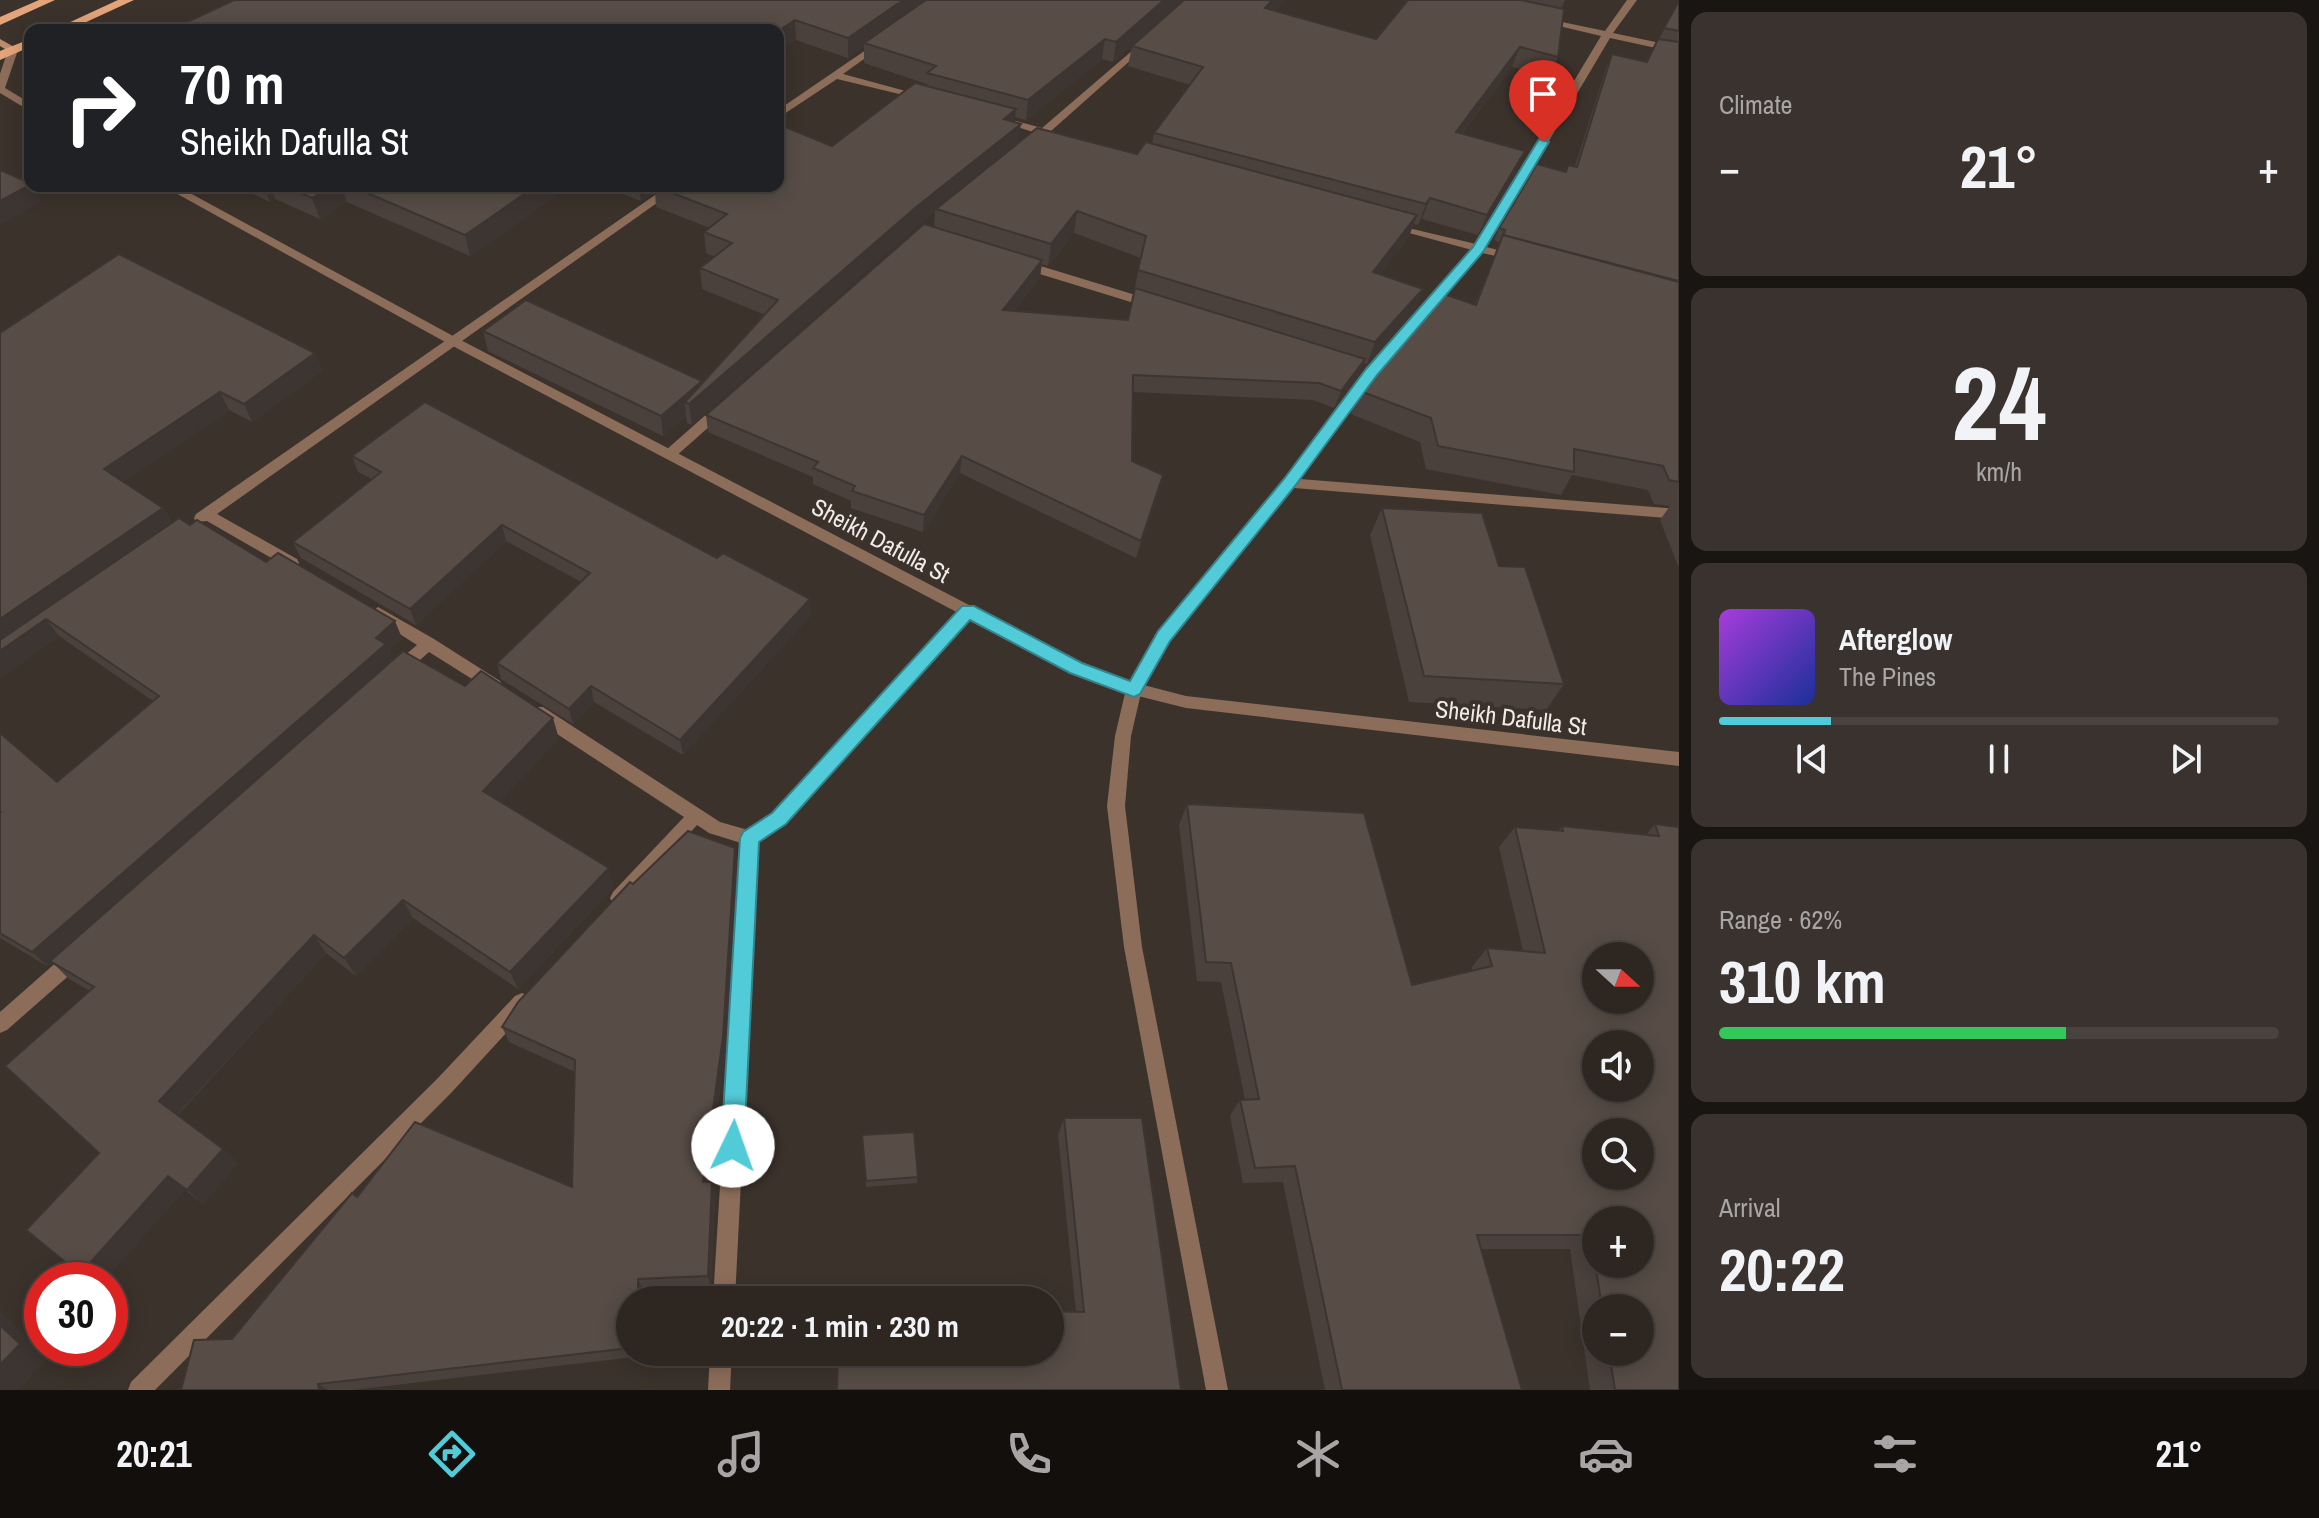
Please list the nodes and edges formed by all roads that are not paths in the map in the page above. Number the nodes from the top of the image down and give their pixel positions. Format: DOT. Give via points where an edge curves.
graph roads {
  1 [pos="49,0"];
  2 [pos="128,0"];
  3 [pos="1632,0"];
  4 [pos="1533,19"];
  5 [pos="0,21"];
  6 [pos="73,24"];
  7 [pos="1161,28"];
  8 [pos="895,33"];
  9 [pos="1607,35"];
  10 [pos="0,42"];
  11 [pos="24,45"];
  12 [pos="13,50"];
  13 [pos="1679,50"];
  14 [pos="0,56"];
  15 [pos="835,75"];
  16 [pos="0,89"];
  17 [pos="939,103"];
  18 [pos="24,104"];
  19 [pos="784,111"];
  20 [pos="984,116"];
  21 [pos="1044,132"];
  22 [pos="1074,140"];
  23 [pos="1033,141"];
  24 [pos="180,192"];
  25 [pos="666,192"];
  26 [pos="1374,221"];
  27 [pos="1479,249"];
  28 [pos="1010,261"];
  29 [pos="1525,261"];
  30 [pos="1161,307"];
  31 [pos="451,340"];
  32 [pos="729,402"];
  33 [pos="670,454"];
  34 [pos="1290,483"];
  35 [pos="1679,514"];
  36 [pos="311,575"];
  37 [pos="363,605"];
  38 [pos="968,611"];
  39 [pos="429,643"];
  40 [pos="381,685"];
  41 [pos="1134,689"];
  42 [pos="1679,759"];
  43 [pos="697,814"];
  44 [pos="750,838"];
  45 [pos="603,916"];
  46 [pos="83,950"];
  47 [pos="540,983"];
  48 [pos="0,1024"];
  49 [pos="725,1286"];
  50 [pos="720,1366"];
  51 [pos="139,1390"];
  52 [pos="719,1390"];
  53 [pos="1217,1390"];
  1 -- 5 [label="main road"];
  2 -- 6 [label="main road"];
  3 -- 9 [label="street"];
  4 -- 9 [label="street"];
  7 -- 21 [label="street"];
  8 -- 15 [label="street"];
  9 -- 13 [label="street"];
  9 -- 27 [label="street"];
  10 -- 12 [label="main road"];
  11 -- 12 [label="main road"];
  12 -- 14 [label="main road"];
  12 -- 16 [label="street"];
  15 -- 17 [label="street"];
  15 -- 19 [label="street"];
  16 -- 18 [label="street"];
  20 -- 21 [label="street"];
  21 -- 22 [label="street"];
  21 -- 23 [label="street"];
  24 -- 31 [label="street, Sheikh Dafulla St"];
  25 -- 31 [label="street"];
  26 -- 27 [label="street"];
  27 -- 29 [label="street"];
  27 -- 34 [label="street" via="1364,370"];
  28 -- 30 [label="street"];
  31 -- 33 [label="street, Sheikh Dafulla St"];
  31 -- 36 [label="street" via="200,518"];
  32 -- 33 [label="street"];
  33 -- 38 [label="street, Sheikh Dafulla St"];
  34 -- 35 [label="street"];
  34 -- 41 [label="street" via="1164,636"];
  37 -- 39 [label="street"];
  38 -- 41 [label="street, Sheikh Dafulla St" via="1076,668"];
  38 -- 44 [label="street" via="779,818"];
  39 -- 40 [label="street"];
  39 -- 43 [label="street"];
  41 -- 42 [label="street, Sheikh Dafulla St" via="1186,702"];
  41 -- 53 [label="street" via="1116,806 1133,947"];
  43 -- 44 [label="street" via="715,828"];
  43 -- 45 [label="street"];
  44 -- 49 [label="street"];
  46 -- 48 [label="street"];
  47 -- 51 [label="street"];
  50 -- 52 [label="street"];
}
